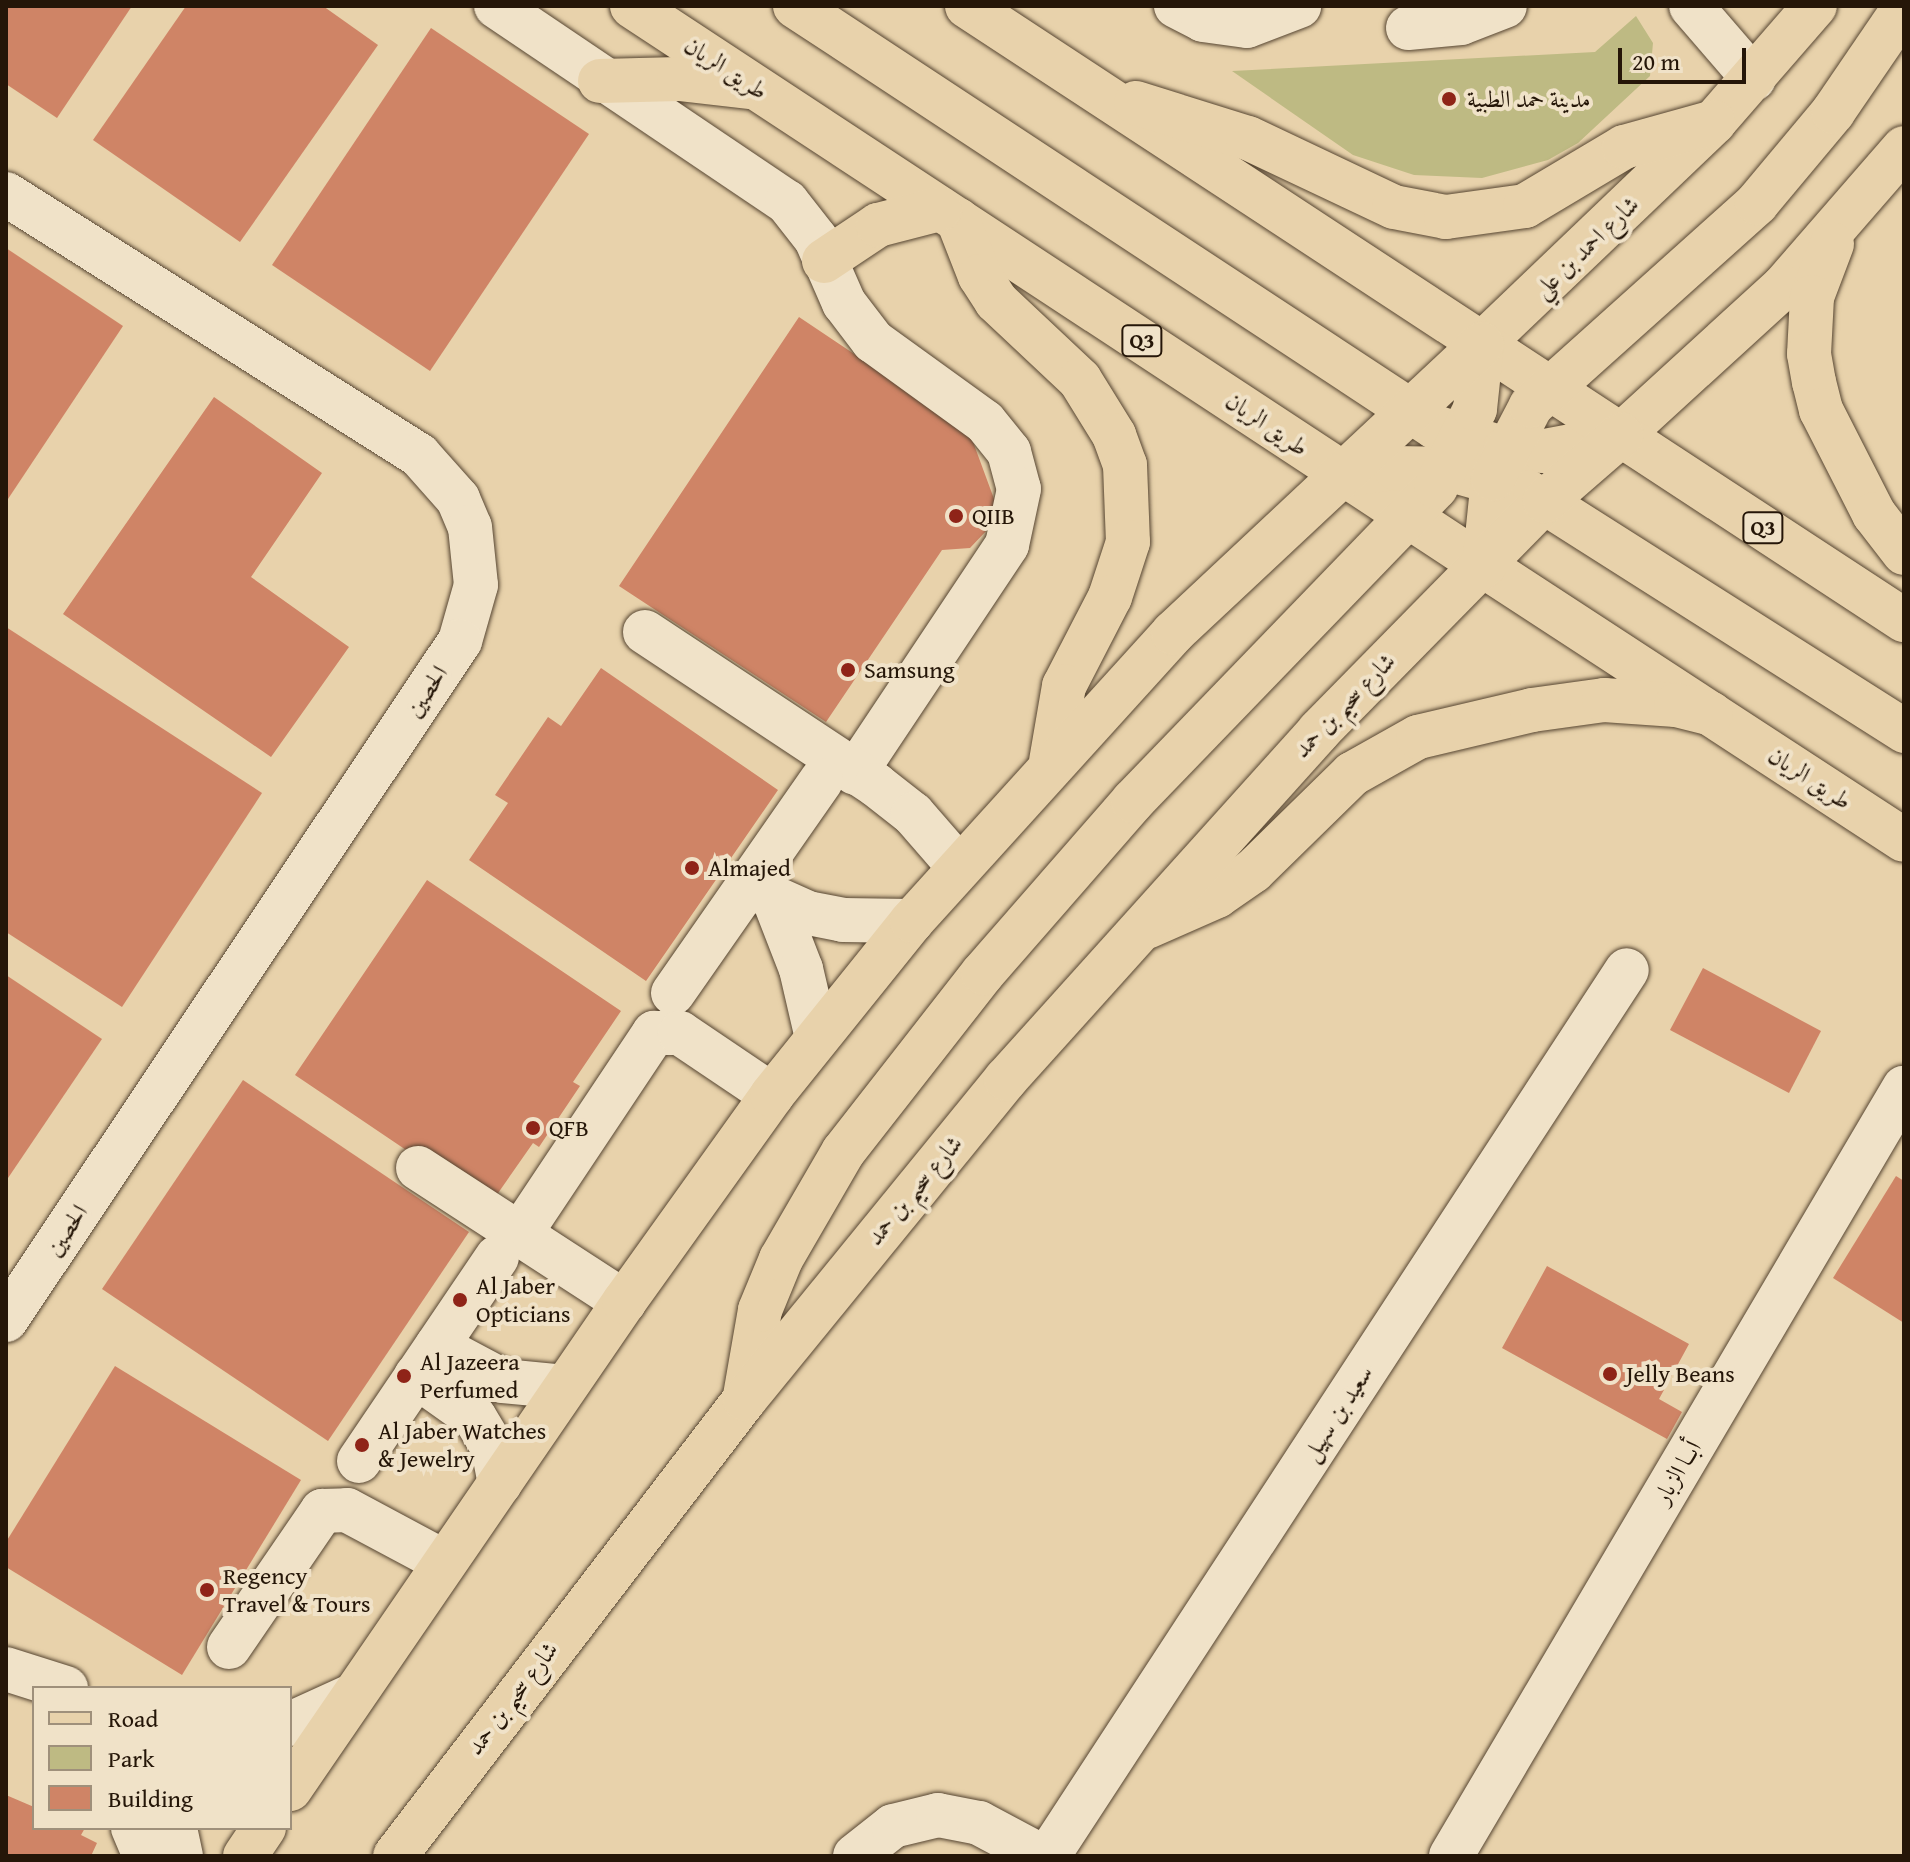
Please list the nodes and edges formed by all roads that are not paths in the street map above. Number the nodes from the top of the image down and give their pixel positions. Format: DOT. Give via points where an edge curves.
graph roads {
  1 [pos="496,6"];
  2 [pos="632,6"];
  3 [pos="795,6"];
  4 [pos="967,6"];
  5 [pos="1176,6"];
  6 [pos="1505,6"];
  7 [pos="1691,6"];
  8 [pos="1815,6"];
  9 [pos="1904,8"];
  10 [pos="1278,11"];
  11 [pos="1408,28"];
  12 [pos="1754,79"];
  13 [pos="600,81"];
  14 [pos="758,89"];
  15 [pos="1107,98"];
  16 [pos="1714,122"];
  17 [pos="1904,148"];
  18 [pos="6,194"];
  19 [pos="949,214"];
  20 [pos="1846,219"];
  21 [pos="824,261"];
  22 [pos="1482,344"];
  23 [pos="1547,387"];
  24 [pos="1409,412"];
  25 [pos="1621,435"];
  26 [pos="1477,459"];
  27 [pos="1343,475"];
  28 [pos="1545,501"];
  29 [pos="1408,516"];
  30 [pos="1904,553"];
  31 [pos="1484,566"];
  32 [pos="1904,620"];
  33 [pos="645,632"];
  34 [pos="1711,714"];
  35 [pos="1904,731"];
  36 [pos="1051,761"];
  37 [pos="838,777"];
  38 [pos="1904,840"];
  39 [pos="959,867"];
  40 [pos="762,894"];
  41 [pos="912,921"];
  42 [pos="1137,930"];
  43 [pos="1627,970"];
  44 [pos="673,993"];
  45 [pos="817,1038"];
  46 [pos="1904,1088"];
  47 [pos="772,1095"];
  48 [pos="418,1168"];
  49 [pos="508,1246"];
  50 [pos="624,1302"];
  51 [pos="6,1320"];
  52 [pos="426,1361"];
  53 [pos="565,1387"];
  54 [pos="745,1399"];
  55 [pos="359,1461"];
  56 [pos="500,1483"];
  57 [pos="444,1562"];
  58 [pos="229,1647"];
  59 [pos="6,1669"];
  60 [pos="6,1683"];
  61 [pos="60,1686"];
  62 [pos="354,1695"];
  63 [pos="32,1701"];
  64 [pos="292,1723"];
  65 [pos="292,1786"];
  66 [pos="134,1830"];
  67 [pos="175,1830"];
  68 [pos="263,1830"];
  69 [pos="145,1856"];
  70 [pos="181,1856"];
  71 [pos="245,1856"];
  72 [pos="395,1856"];
  73 [pos="855,1856"];
  74 [pos="1041,1856"];
  75 [pos="1048,1856"];
  76 [pos="1451,1856"];
  1 -- 13 [label="street"];
  2 -- 14 [label="main road, طريق الريان / Q3"];
  3 -- 24 [label="main road"];
  4 -- 15 [label="main road, Q3"];
  5 -- 10 [label="street" via="1225,25"];
  6 -- 11 [label="street" via="1461,23"];
  7 -- 12 [label="street"];
  8 -- 12 [label="main road, شارع احمد بن علي"];
  9 -- 23 [label="main road" via="1833,112 1757,203 1671,285"];
  12 -- 16 [label="main road, شارع احمد بن علي"];
  13 -- 14 [label="main road" via="679,79"];
  13 -- 21 [label="street" via="770,187 803,220"];
  14 -- 19 [label="main road, طريق الريان / Q3"];
  15 -- 16 [label="main road" via="1214,125 1394,207 1446,217 1525,206 1624,147"];
  15 -- 22 [label="main road, Q3"];
  16 -- 22 [label="main road, شارع احمد بن علي"];
  17 -- 20 [label="main road"];
  18 -- 51 [label="street, الحصين" via="419,455 441,475 464,513 476,555 476,585 460,641"];
  19 -- 21 [label="main road" via="878,225"];
  19 -- 27 [label="main road, طريق الريان / Q3"];
  19 -- 36 [label="main road" via="996,301 1080,380 1114,435 1125,465 1128,542 1110,597 1064,686"];
  20 -- 25 [label="main road" via="1783,287"];
  20 -- 30 [label="main road" via="1812,297 1809,354 1821,410 1874,514"];
  21 -- 37 [label="street" via="844,303 873,341 998,436 1009,452 1019,489 1007,545"];
  22 -- 23 [label="main road, Q3"];
  22 -- 24 [label="main road, شارع احمد بن علي"];
  22 -- 26 [label="main road" via="1475,409"];
  23 -- 25 [label="main road, Q3"];
  23 -- 26 [label="main road"];
  24 -- 26 [label="main road"];
  24 -- 27 [label="main road, شارع احمد بن علي"];
  25 -- 26 [label="main road"];
  25 -- 28 [label="main road"];
  25 -- 32 [label="main road, Q3"];
  26 -- 27 [label="main road"];
  26 -- 28 [label="main road"];
  26 -- 29 [label="main road"];
  26 -- 31 [label="main road"];
  27 -- 29 [label="main road, طريق الريان / Q3"];
  27 -- 36 [label="main road" via="1173,633"];
  28 -- 31 [label="main road"];
  28 -- 35 [label="main road"];
  29 -- 31 [label="main road, طريق الريان / Q3"];
  29 -- 54 [label="main road" via="1133,801 879,1102 843,1152 781,1259 760,1310"];
  31 -- 34 [label="main road, طريق الريان / Q3"];
  31 -- 42 [label="main road, شارع سحيم بن حمد" via="1319,731"];
  33 -- 37 [label="street"];
  34 -- 38 [label="main road, طريق الريان / Q3"];
  34 -- 42 [label="main road" via="1676,705 1604,700 1568,703 1418,737 1352,774 1253,871 1178,916"];
  36 -- 39 [label="main road"];
  37 -- 39 [label="street" via="913,814"];
  37 -- 40 [label="street"];
  39 -- 41 [label="main road"];
  40 -- 41 [label="street" via="843,920"];
  40 -- 44 [label="street"];
  40 -- 45 [label="street" via="801,969"];
  41 -- 45 [label="main road"];
  42 -- 54 [label="main road, شارع سحيم بن حمد" via="996,1091"];
  43 -- 75 [label="street, سعيد بن سهيل"];
  45 -- 47 [label="main road"];
  46 -- 76 [label="street, أبــا الزبار"];
  47 -- 49 [label="street" via="680,1033 654,1033"];
  47 -- 50 [label="main road"];
  48 -- 49 [label="street"];
  49 -- 50 [label="street"];
  49 -- 52 [label="street"];
  50 -- 53 [label="main road"];
  52 -- 53 [label="street" via="503,1381"];
  52 -- 55 [label="street"];
  52 -- 56 [label="street" via="475,1418 493,1448"];
  53 -- 56 [label="main road"];
  54 -- 72 [label="main road, شارع سحيم بن حمد"];
  56 -- 57 [label="main road"];
  57 -- 58 [label="street" via="347,1510 322,1511"];
  57 -- 62 [label="main road"];
  59 -- 61 [label="street"];
  60 -- 63 [label="street"];
  62 -- 64 [label="street"];
  62 -- 65 [label="main road"];
  66 -- 69 [label="street"];
  67 -- 70 [label="street"];
  68 -- 71 [label="main road"];
  73 -- 74 [label="street" via="893,1826 938,1815 979,1823"];
}
